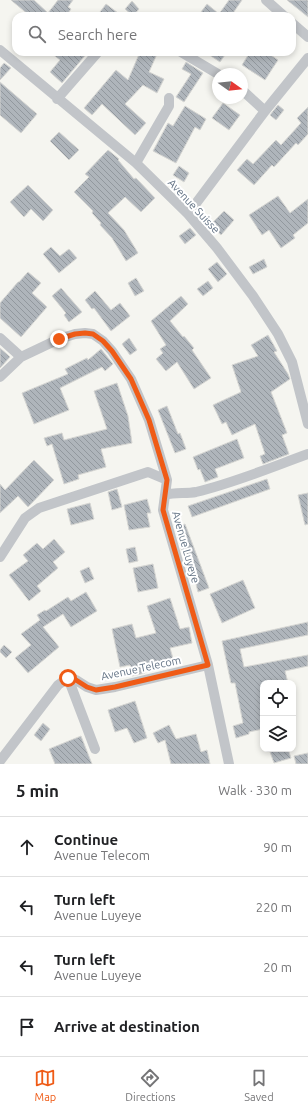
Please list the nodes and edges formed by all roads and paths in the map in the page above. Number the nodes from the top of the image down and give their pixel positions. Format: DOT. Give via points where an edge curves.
graph roads {
  1 [pos="266,0"];
  2 [pos="280,12"];
  3 [pos="296,26"];
  4 [pos="308,37"];
  5 [pos="0,50"];
  6 [pos="95,56"];
  7 [pos="188,56"];
  8 [pos="308,58"];
  9 [pos="212,70"];
  10 [pos="248,95"];
  11 [pos="169,98"];
  12 [pos="57,99"];
  13 [pos="265,111"];
  14 [pos="136,163"];
  15 [pos="188,214"];
  16 [pos="0,338"];
  17 [pos="21,357"];
  18 [pos="0,377"];
  19 [pos="308,424"];
  20 [pos="308,454"];
  21 [pos="167,480"];
  22 [pos="165,495"];
  23 [pos="0,557"];
  24 [pos="208,665"];
  25 [pos="68,678"];
  26 [pos="96,749"];
  27 [pos="0,760"];
  28 [pos="229,764"];
  1 -- 2 [label="street"];
  3 -- 4 [label="street"];
  5 -- 12 [label="street, Avenue Suisse"];
  6 -- 12 [label="street"];
  7 -- 9 [label="street"];
  8 -- 13 [label="street"];
  10 -- 13 [label="street"];
  11 -- 14 [label="street" via="169,106"];
  12 -- 14 [label="street, Avenue Suisse"];
  13 -- 15 [label="street"];
  14 -- 15 [label="street, Avenue Suisse"];
  15 -- 19 [label="street, Avenue Suisse" via="253,296 278,334 292,362"];
  16 -- 17 [label="street"];
  17 -- 18 [label="street, Avenue Luyeye"];
  17 -- 21 [label="street, Avenue Luyeye" via="75,334 93,334 103,341 131,379 149,420"];
  20 -- 22 [label="street" via="195,492"];
  21 -- 22 [label="street, Avenue Luyeye"];
  21 -- 23 [label="street" via="148,472 39,508 25,518"];
  22 -- 24 [label="street, Avenue Luyeye" via="163,510"];
  24 -- 25 [label="street, Avenue Telecom" via="96,690"];
  24 -- 28 [label="street, Avenue Luyeye"];
  25 -- 26 [label="street"];
  25 -- 27 [label="street" via="58,685"];
}
